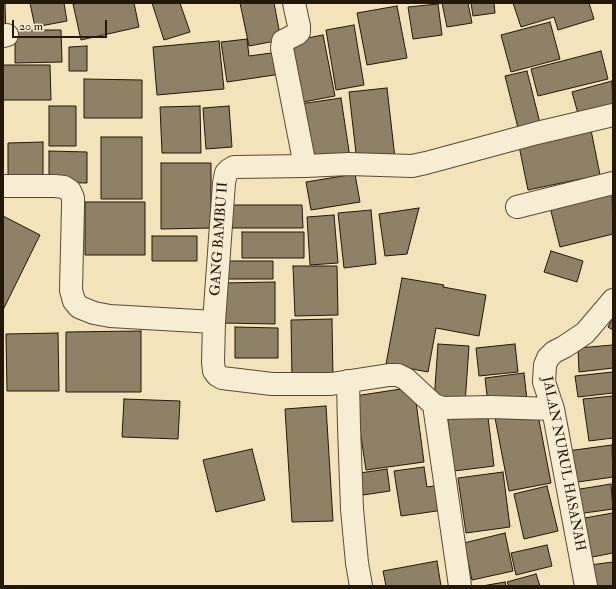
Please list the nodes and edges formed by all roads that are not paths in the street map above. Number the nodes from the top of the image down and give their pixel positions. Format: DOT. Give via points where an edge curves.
graph roads {
  1 [pos="294,3"];
  2 [pos="613,115"];
  3 [pos="305,166"];
  4 [pos="613,183"];
  5 [pos="3,186"];
  6 [pos="517,207"];
  7 [pos="613,300"];
  8 [pos="214,322"];
  9 [pos="348,381"];
  10 [pos="434,405"];
  11 [pos="553,409"];
  12 [pos="361,586"];
  13 [pos="460,586"];
  14 [pos="586,586"];
  1 -- 3 [label="street" via="299,32 282,41 282,48"];
  2 -- 3 [label="street" via="412,166"];
  3 -- 8 [label="street, GANG BAMBU II" via="234,168 226,173"];
  4 -- 6 [label="street"];
  5 -- 8 [label="street" via="55,186 70,191 73,198 71,290 79,307 110,316"];
  7 -- 11 [label="street, JALAN NURUL HASANAH" via="585,333 548,358 544,382"];
  8 -- 9 [label="street" via="212,362 214,371 222,378 272,384 331,384"];
  9 -- 10 [label="street" via="398,375 406,379"];
  9 -- 12 [label="street" via="352,509"];
  10 -- 11 [label="street" via="443,408"];
  10 -- 13 [label="street"];
  11 -- 14 [label="street, JALAN NURUL HASANAH"];
}
